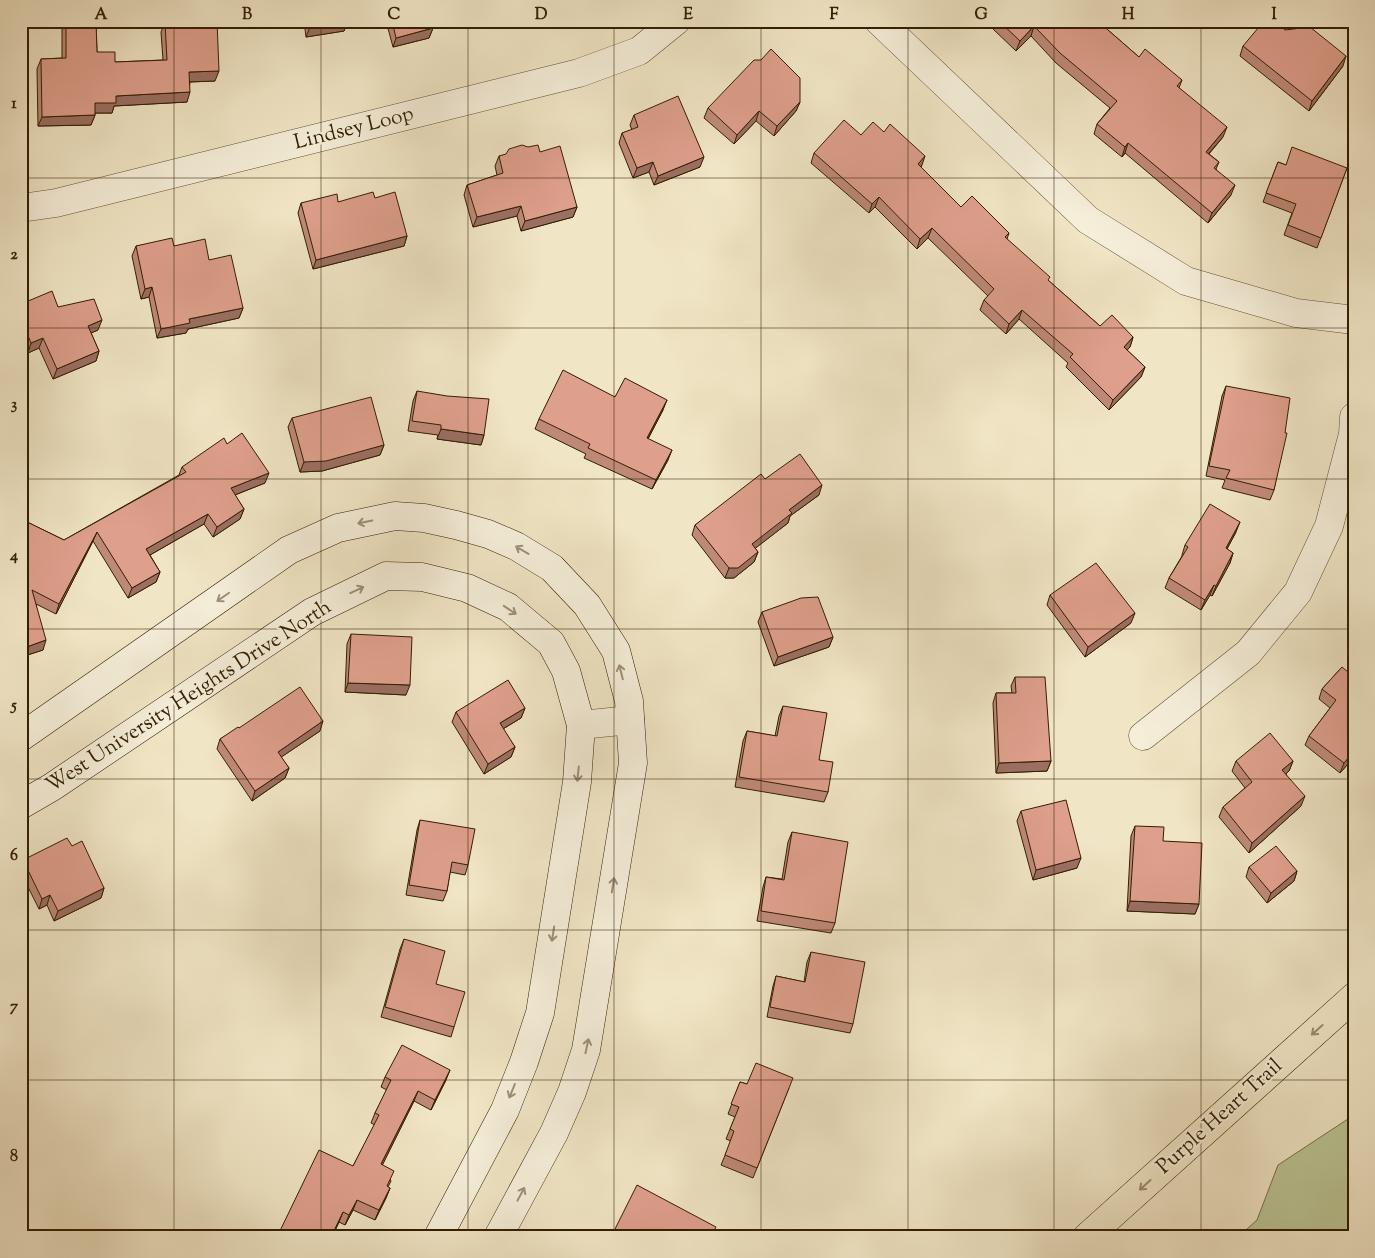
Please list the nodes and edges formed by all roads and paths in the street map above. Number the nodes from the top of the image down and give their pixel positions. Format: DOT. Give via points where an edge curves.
graph roads {
  1 [pos="676,21"];
  2 [pos="879,21"];
  3 [pos="21,208"];
  4 [pos="1354,320"];
  5 [pos="1354,417"];
  6 [pos="630,720"];
  7 [pos="581,725"];
  8 [pos="1143,736"];
  9 [pos="21,737"];
  10 [pos="21,805"];
  11 [pos="1354,997"];
  12 [pos="438,1237"];
  13 [pos="498,1237"];
  14 [pos="1087,1237"];
  1 -- 3 [label="street, Lindsey Loop" via="639,51 579,72 56,203"];
  2 -- 4 [label="street" via="1088,220 1186,281 1296,314"];
  5 -- 8 [label="street" via="1353,434 1329,526 1298,592 1248,652"];
  6 -- 7 [label="street"];
  6 -- 9 [label="street, one-way" via="629,701 616,650 587,605 552,568 516,546 488,534 432,520 395,516 338,528 289,550"];
  13 -- 6 [label="street, one-way" via="554,1133 586,1050 633,763"];
  10 -- 7 [label="street, West University Heights Drive North, one-way" via="52,788 312,612 386,576 422,577 467,588 508,607 551,642 566,671"];
  7 -- 12 [label="street, West University Heights Drive North, one-way" via="577,782 540,1013 504,1110"];
  11 -- 14 [label="highway, Purple Heart Trail, one-way"];
}
